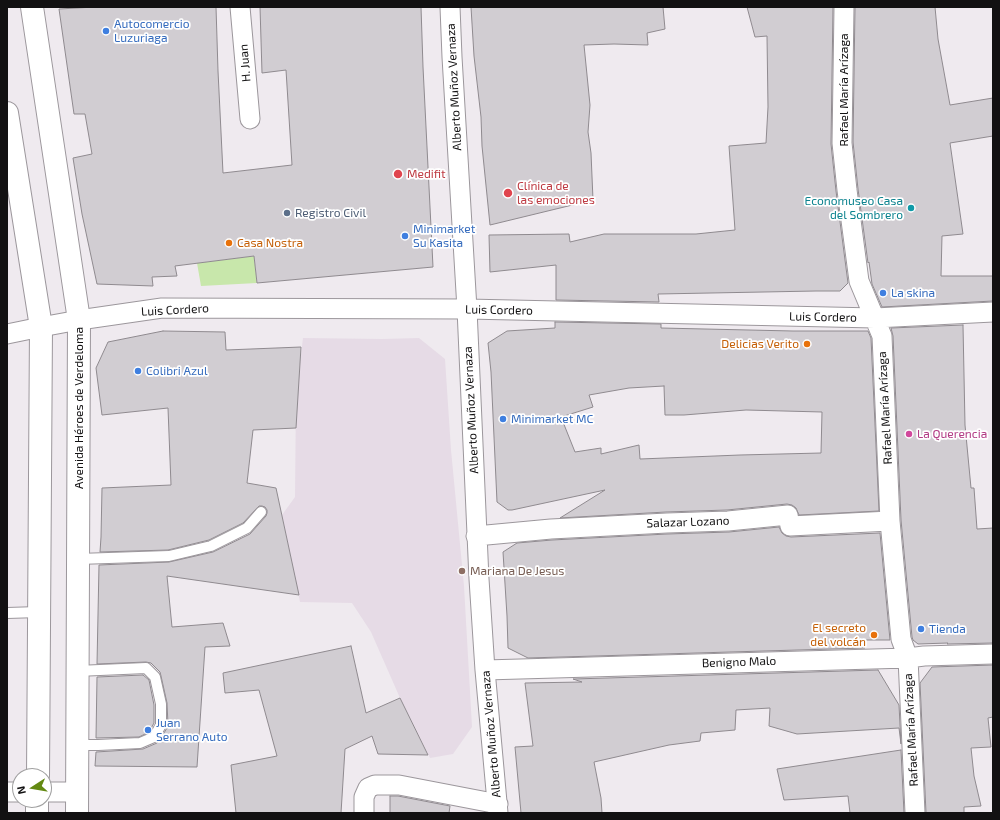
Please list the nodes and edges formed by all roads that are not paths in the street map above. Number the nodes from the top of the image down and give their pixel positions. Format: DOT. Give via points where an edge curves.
graph roads {
  1 [pos="32,7"];
  2 [pos="240,7"];
  3 [pos="450,7"];
  4 [pos="844,7"];
  5 [pos="7,113"];
  6 [pos="250,119"];
  7 [pos="467,309"];
  8 [pos="993,312"];
  9 [pos="875,318"];
  10 [pos="79,320"];
  11 [pos="41,327"];
  12 [pos="7,334"];
  13 [pos="261,512"];
  14 [pos="890,521"];
  15 [pos="476,536"];
  16 [pos="78,558"];
  17 [pos="7,612"];
  18 [pos="39,612"];
  19 [pos="993,654"];
  20 [pos="908,658"];
  21 [pos="485,670"];
  22 [pos="78,671"];
  23 [pos="77,745"];
  24 [pos="38,768"];
  25 [pos="52,792"];
  26 [pos="77,792"];
  27 [pos="498,808"];
  28 [pos="77,813"];
  29 [pos="364,813"];
  30 [pos="916,813"];
  1 -- 10 [label="main road, Avenida Héroes de Verdeloma"];
  2 -- 6 [label="street, H. Juan"];
  3 -- 7 [label="street, Alberto Muñoz Vernaza"];
  4 -- 9 [label="street, Rafael María Arízaga" via="842,143 859,281"];
  5 -- 11 [label="main road"];
  7 -- 9 [label="street, Luis Cordero"];
  7 -- 10 [label="street, Luis Cordero" via="162,308"];
  7 -- 15 [label="street, Alberto Muñoz Vernaza"];
  8 -- 9 [label="street, Luis Cordero"];
  9 -- 14 [label="street, Rafael María Arízaga" via="882,336"];
  10 -- 11 [label="street, Luis Cordero"];
  10 -- 16 [label="main road, Avenida Héroes de Verdeloma"];
  11 -- 12 [label="street, Luis Cordero"];
  11 -- 18 [label="main road"];
  13 -- 16 [label="lane" via="247,528 211,546 169,556"];
  14 -- 15 [label="street, Salazar Lozano" via="790,526 788,515"];
  14 -- 20 [label="street, Rafael María Arízaga" via="901,639"];
  15 -- 21 [label="street, Alberto Muñoz Vernaza"];
  16 -- 22 [label="main road, Avenida Héroes de Verdeloma"];
  17 -- 18 [label="lane"];
  18 -- 24 [label="main road"];
  19 -- 20 [label="street, Benigno Malo"];
  20 -- 21 [label="street, Benigno Malo"];
  20 -- 30 [label="street, Rafael María Arízaga"];
  21 -- 27 [label="street, Alberto Muñoz Vernaza"];
  22 -- 23 [label="main road, Avenida Héroes de Verdeloma"];
  22 -- 23 [label="lane" via="146,668 155,677 161,704 161,724 154,737 140,742"];
  23 -- 26 [label="main road, Avenida Héroes de Verdeloma"];
  25 -- 26 [label="street"];
  26 -- 28 [label="main road, Avenida Héroes de Verdeloma"];
  27 -- 29 [label="street" via="399,785 375,785 368,788 364,797"];
}
